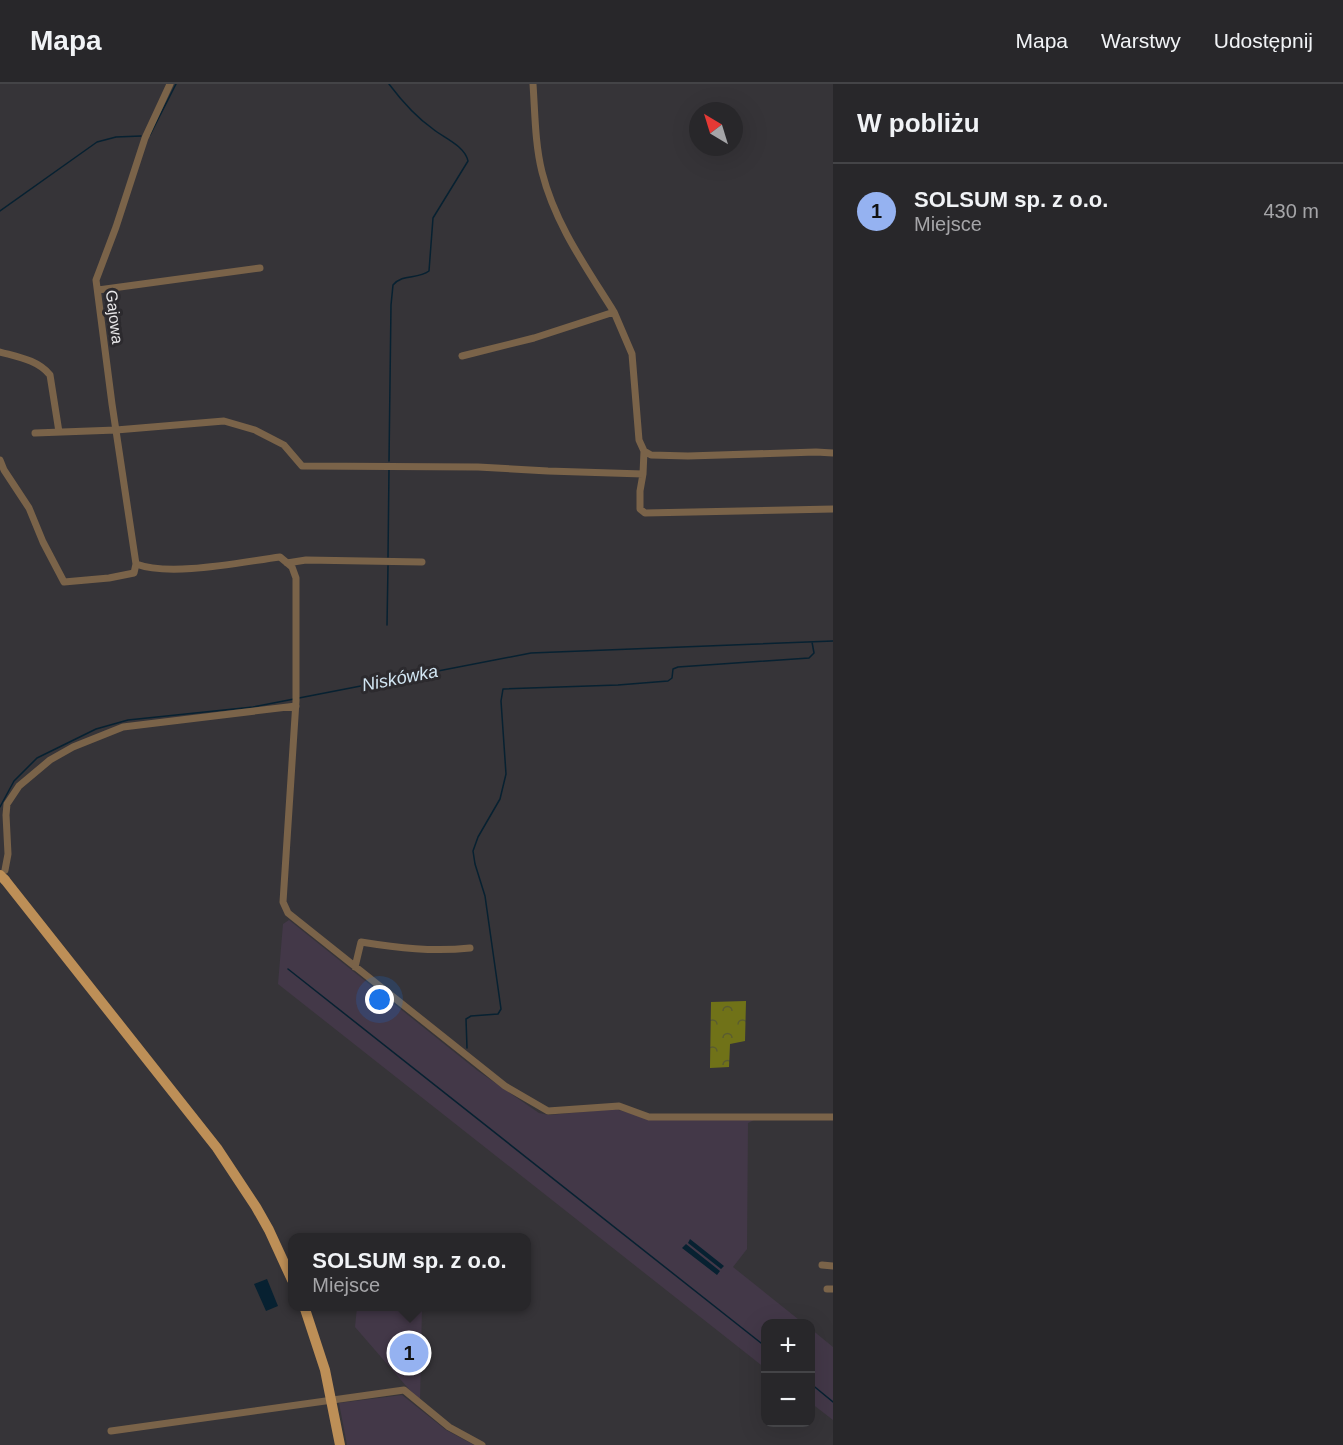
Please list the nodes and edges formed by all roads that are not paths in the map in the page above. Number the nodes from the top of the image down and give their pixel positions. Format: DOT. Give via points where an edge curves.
graph roads {
  1 [pos="170,84"];
  2 [pos="533,84"];
  3 [pos="260,268"];
  4 [pos="98,290"];
  5 [pos="614,312"];
  6 [pos="0,352"];
  7 [pos="462,356"];
  8 [pos="116,430"];
  9 [pos="59,432"];
  10 [pos="34,433"];
  11 [pos="644,451"];
  12 [pos="833,453"];
  13 [pos="0,460"];
  14 [pos="643,474"];
  15 [pos="833,509"];
  16 [pos="422,562"];
  17 [pos="286,563"];
  18 [pos="136,564"];
  19 [pos="296,704"];
  20 [pos="3,875"];
  21 [pos="470,948"];
  22 [pos="355,967"];
  23 [pos="833,1117"];
  24 [pos="822,1265"];
  25 [pos="833,1266"];
  26 [pos="288,1272"];
  27 [pos="306,1311"];
  28 [pos="332,1400"];
  29 [pos="111,1431"];
  30 [pos="340,1445"];
  31 [pos="482,1445"];
  1 -- 4 [label="street, Gajowa" via="145,138 96,280"];
  2 -- 5 [label="street" via="542,171 555,211"];
  3 -- 4 [label="street"];
  4 -- 8 [label="street, Gajowa"];
  5 -- 7 [label="street"];
  5 -- 11 [label="street" via="632,354 639,440"];
  6 -- 9 [label="street" via="30,361 50,375"];
  8 -- 9 [label="street"];
  8 -- 14 [label="street" via="224,421 255,430 284,445 303,466 478,467"];
  8 -- 18 [label="street, Gajowa"];
  9 -- 10 [label="street"];
  11 -- 12 [label="street" via="688,456"];
  11 -- 14 [label="street"];
  13 -- 18 [label="street" via="29,508 64,582 134,573"];
  14 -- 15 [label="street" via="640,509 645,513"];
  16 -- 17 [label="street"];
  17 -- 18 [label="street" via="280,557 183,569 150,569"];
  17 -- 19 [label="street" via="296,578"];
  19 -- 20 [label="street" via="123,727 65,751 19,786 7,804 8,854"];
  19 -- 22 [label="street" via="284,906 294,919"];
  20 -- 26 [label="main road" via="216,1148 256,1207"];
  21 -- 22 [label="street" via="441,951 361,942"];
  22 -- 23 [label="street" via="505,1086 548,1111 619,1106 649,1117"];
  24 -- 25 [label="street"];
  27 -- 28 [label="main road"];
  28 -- 29 [label="street"];
  28 -- 30 [label="main road"];
  28 -- 31 [label="street" via="404,1390 449,1427"];
}
